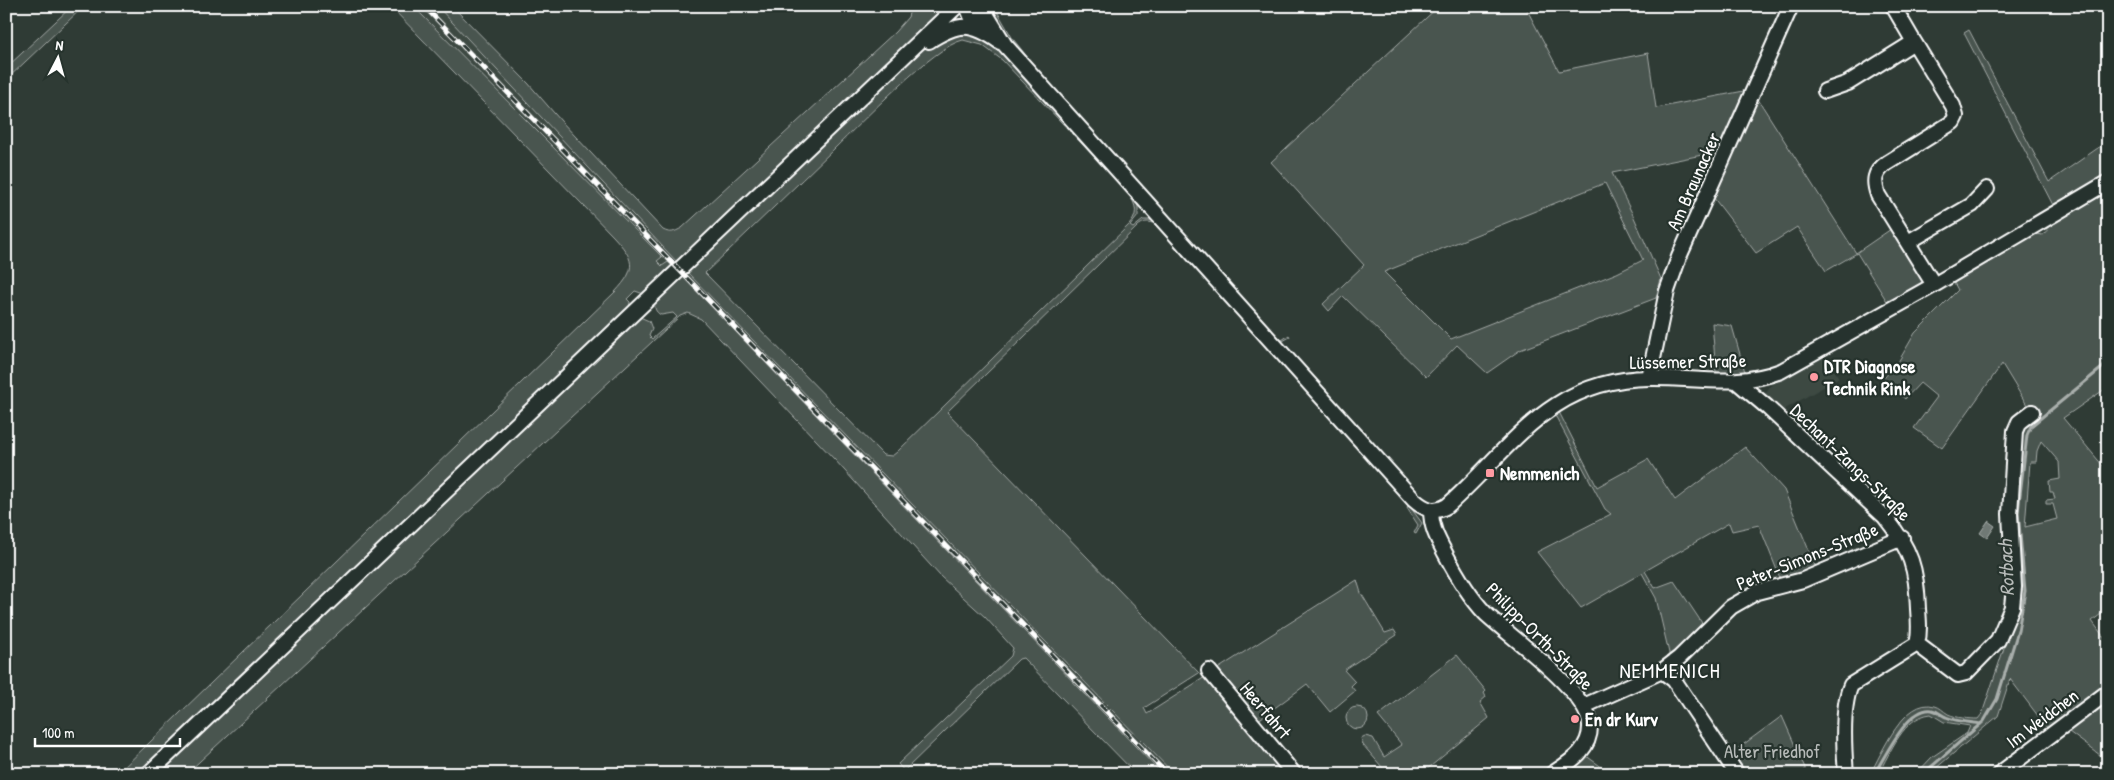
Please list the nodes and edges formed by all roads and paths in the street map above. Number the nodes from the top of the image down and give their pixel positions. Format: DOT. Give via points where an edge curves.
graph roads {
  1 [pos="957,6"];
  2 [pos="967,6"];
  3 [pos="981,6"];
  4 [pos="1791,6"];
  5 [pos="1893,6"];
  6 [pos="988,34"];
  7 [pos="1914,42"];
  8 [pos="1005,45"];
  9 [pos="905,56"];
  10 [pos="1825,91"];
  11 [pos="2108,182"];
  12 [pos="1987,189"];
  13 [pos="1908,242"];
  14 [pos="1934,285"];
  15 [pos="1649,378"];
  16 [pos="1736,381"];
  17 [pos="2032,412"];
  18 [pos="1431,510"];
  19 [pos="1902,538"];
  20 [pos="1917,644"];
  21 [pos="1209,671"];
  22 [pos="1662,671"];
  23 [pos="2108,692"];
  24 [pos="1584,706"];
  25 [pos="148,774"];
  26 [pos="1294,774"];
  27 [pos="1552,774"];
  28 [pos="1737,774"];
  29 [pos="1846,774"];
  30 [pos="1999,774"];
  1 -- 9 [label="street"];
  2 -- 6 [label="street"];
  3 -- 8 [label="street"];
  4 -- 15 [label="street, Am Braunacker" via="1679,257 1667,291"];
  5 -- 7 [label="street"];
  6 -- 8 [label="street"];
  6 -- 9 [label="street" via="973,27 954,27"];
  7 -- 10 [label="street" via="1848,83"];
  7 -- 13 [label="street" via="1956,116 1951,124 1879,168 1875,176 1878,195"];
  8 -- 18 [label="street" via="1414,500"];
  9 -- 25 [label="street"];
  11 -- 14 [label="street, Lüssemer Straße"];
  12 -- 13 [label="street" via="1972,205"];
  13 -- 14 [label="street"];
  14 -- 16 [label="street, Lüssemer Straße" via="1791,366 1761,377"];
  15 -- 16 [label="street, Lüssemer Straße"];
  15 -- 18 [label="street, Lüssemer Straße" via="1600,385 1553,407 1528,425 1446,506"];
  16 -- 19 [label="street, Dechant-Zangs-Straße" via="1885,517"];
  17 -- 20 [label="street" via="2018,422 2015,436 2010,514 2013,599 1998,640 1966,673 1958,674"];
  18 -- 24 [label="street, Philipp-Orth-Straße" via="1432,527 1458,579 1485,612 1539,658"];
  19 -- 20 [label="street, Dechant-Zangs-Straße" via="1917,578"];
  19 -- 22 [label="street, Peter-Simons-Straße" via="1803,580 1757,592 1731,607"];
  20 -- 29 [label="street" via="1851,686 1844,733"];
  21 -- 26 [label="street, Heerfahrt"];
  22 -- 24 [label="street, Philipp-Orth-Straße"];
  22 -- 28 [label="street" via="1674,680"];
  23 -- 30 [label="street, Im Weidchen"];
  24 -- 27 [label="street" via="1590,725 1586,744 1576,758"];
}
